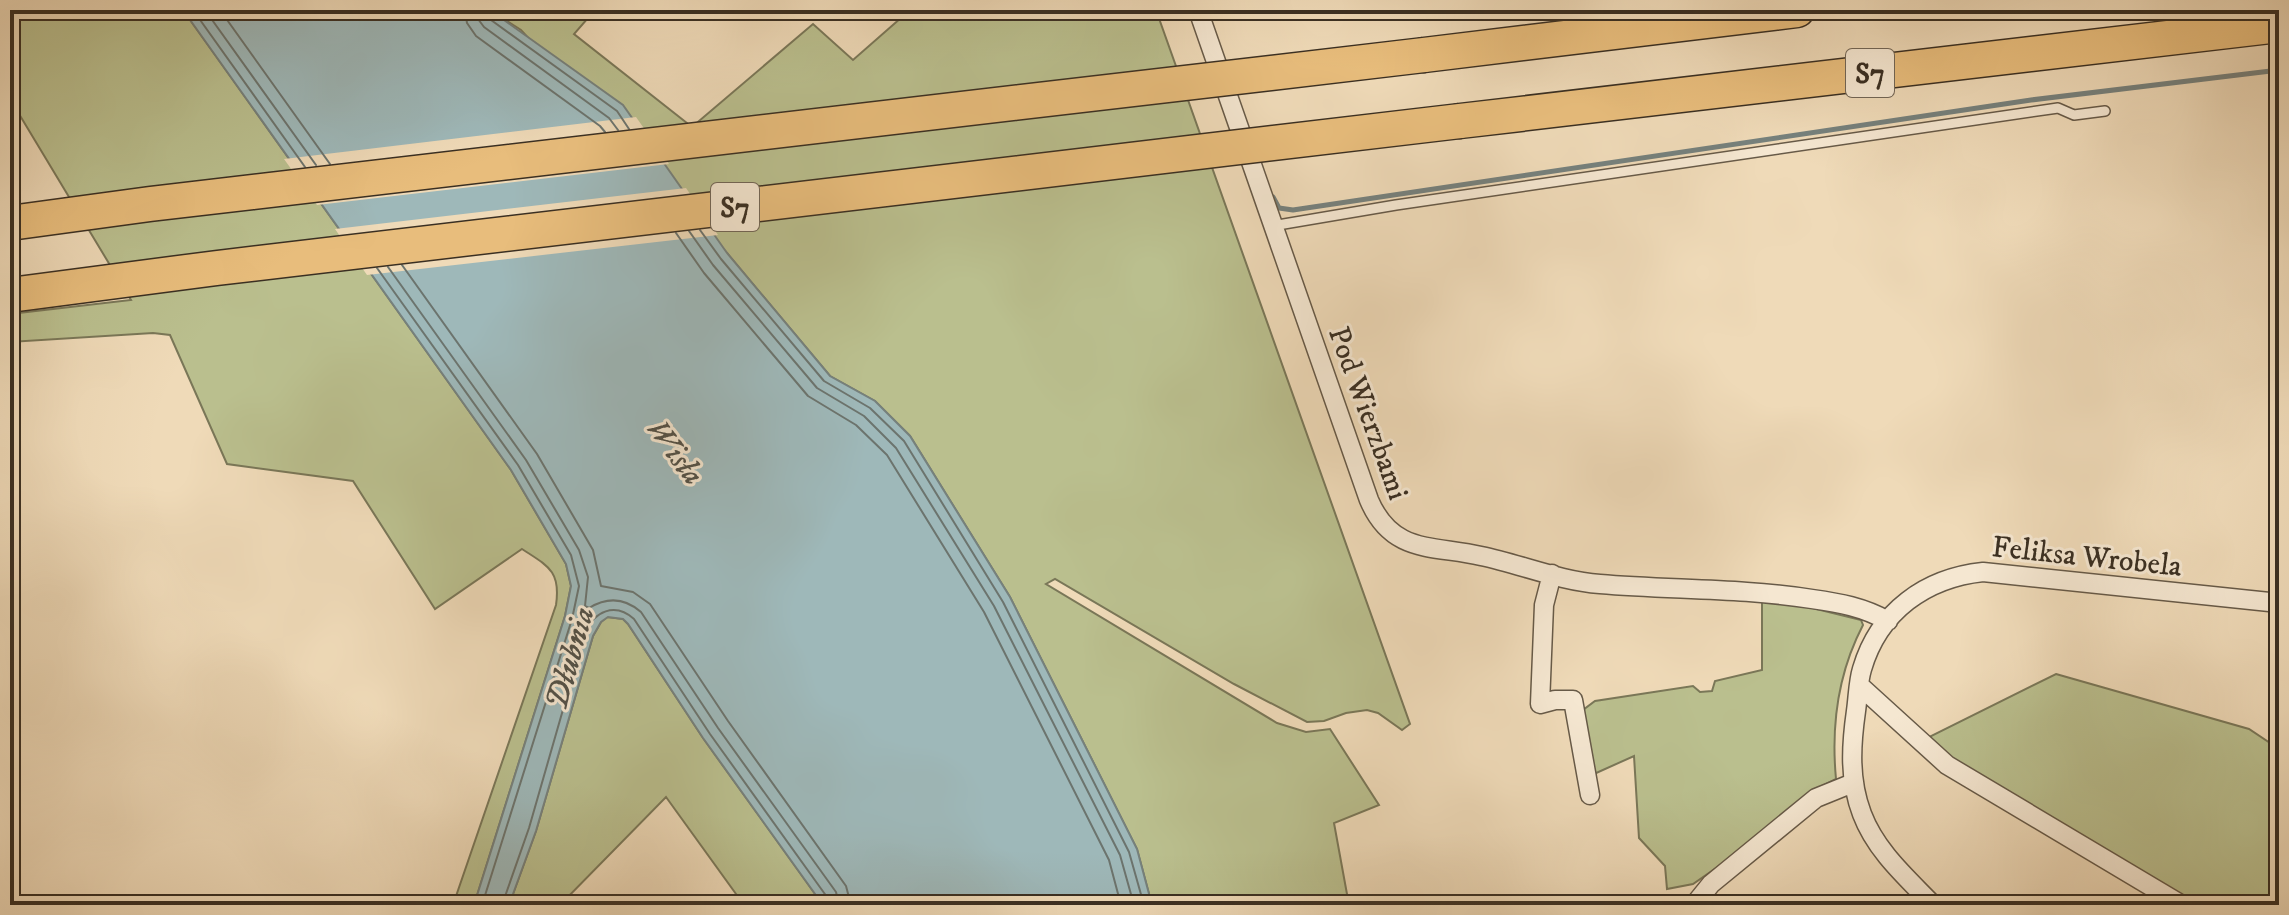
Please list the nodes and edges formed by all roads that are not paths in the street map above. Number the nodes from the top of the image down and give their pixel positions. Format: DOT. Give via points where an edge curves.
graph roads {
  1 [pos="1797,10"];
  2 [pos="1201,11"];
  3 [pos="2279,25"];
  4 [pos="2105,111"];
  5 [pos="10,223"];
  6 [pos="1271,227"];
  7 [pos="10,295"];
  8 [pos="1552,574"];
  9 [pos="2279,603"];
  10 [pos="1888,621"];
  11 [pos="1859,685"];
  12 [pos="1853,783"];
  13 [pos="1590,795"];
  14 [pos="1694,905"];
  15 [pos="1933,905"];
  16 [pos="2182,905"];
  1 -- 5 [label="highway, S7, bridge"];
  2 -- 6 [label="street, Pod Wierzbami"];
  3 -- 7 [label="highway, S7, bridge"];
  4 -- 6 [label="lane" via="2074,115 2058,108"];
  6 -- 8 [label="street, Pod Wierzbami" via="1381,525 1415,544"];
  8 -- 10 [label="street, Pod Wierzbami" via="1596,584 1773,593 1856,606"];
  8 -- 13 [label="street" via="1544,605 1540,704 1573,700"];
  9 -- 10 [label="street, Feliksa Wrobela" via="1983,572 1926,587"];
  10 -- 11 [label="street, Feliksa Wrobela" via="1869,651"];
  11 -- 12 [label="street, Feliksa Wrobela" via="1851,748"];
  11 -- 16 [label="street" via="1947,765"];
  12 -- 14 [label="street" via="1816,798 1711,884"];
  12 -- 15 [label="street, Feliksa Wrobela" via="1876,842"];
}
